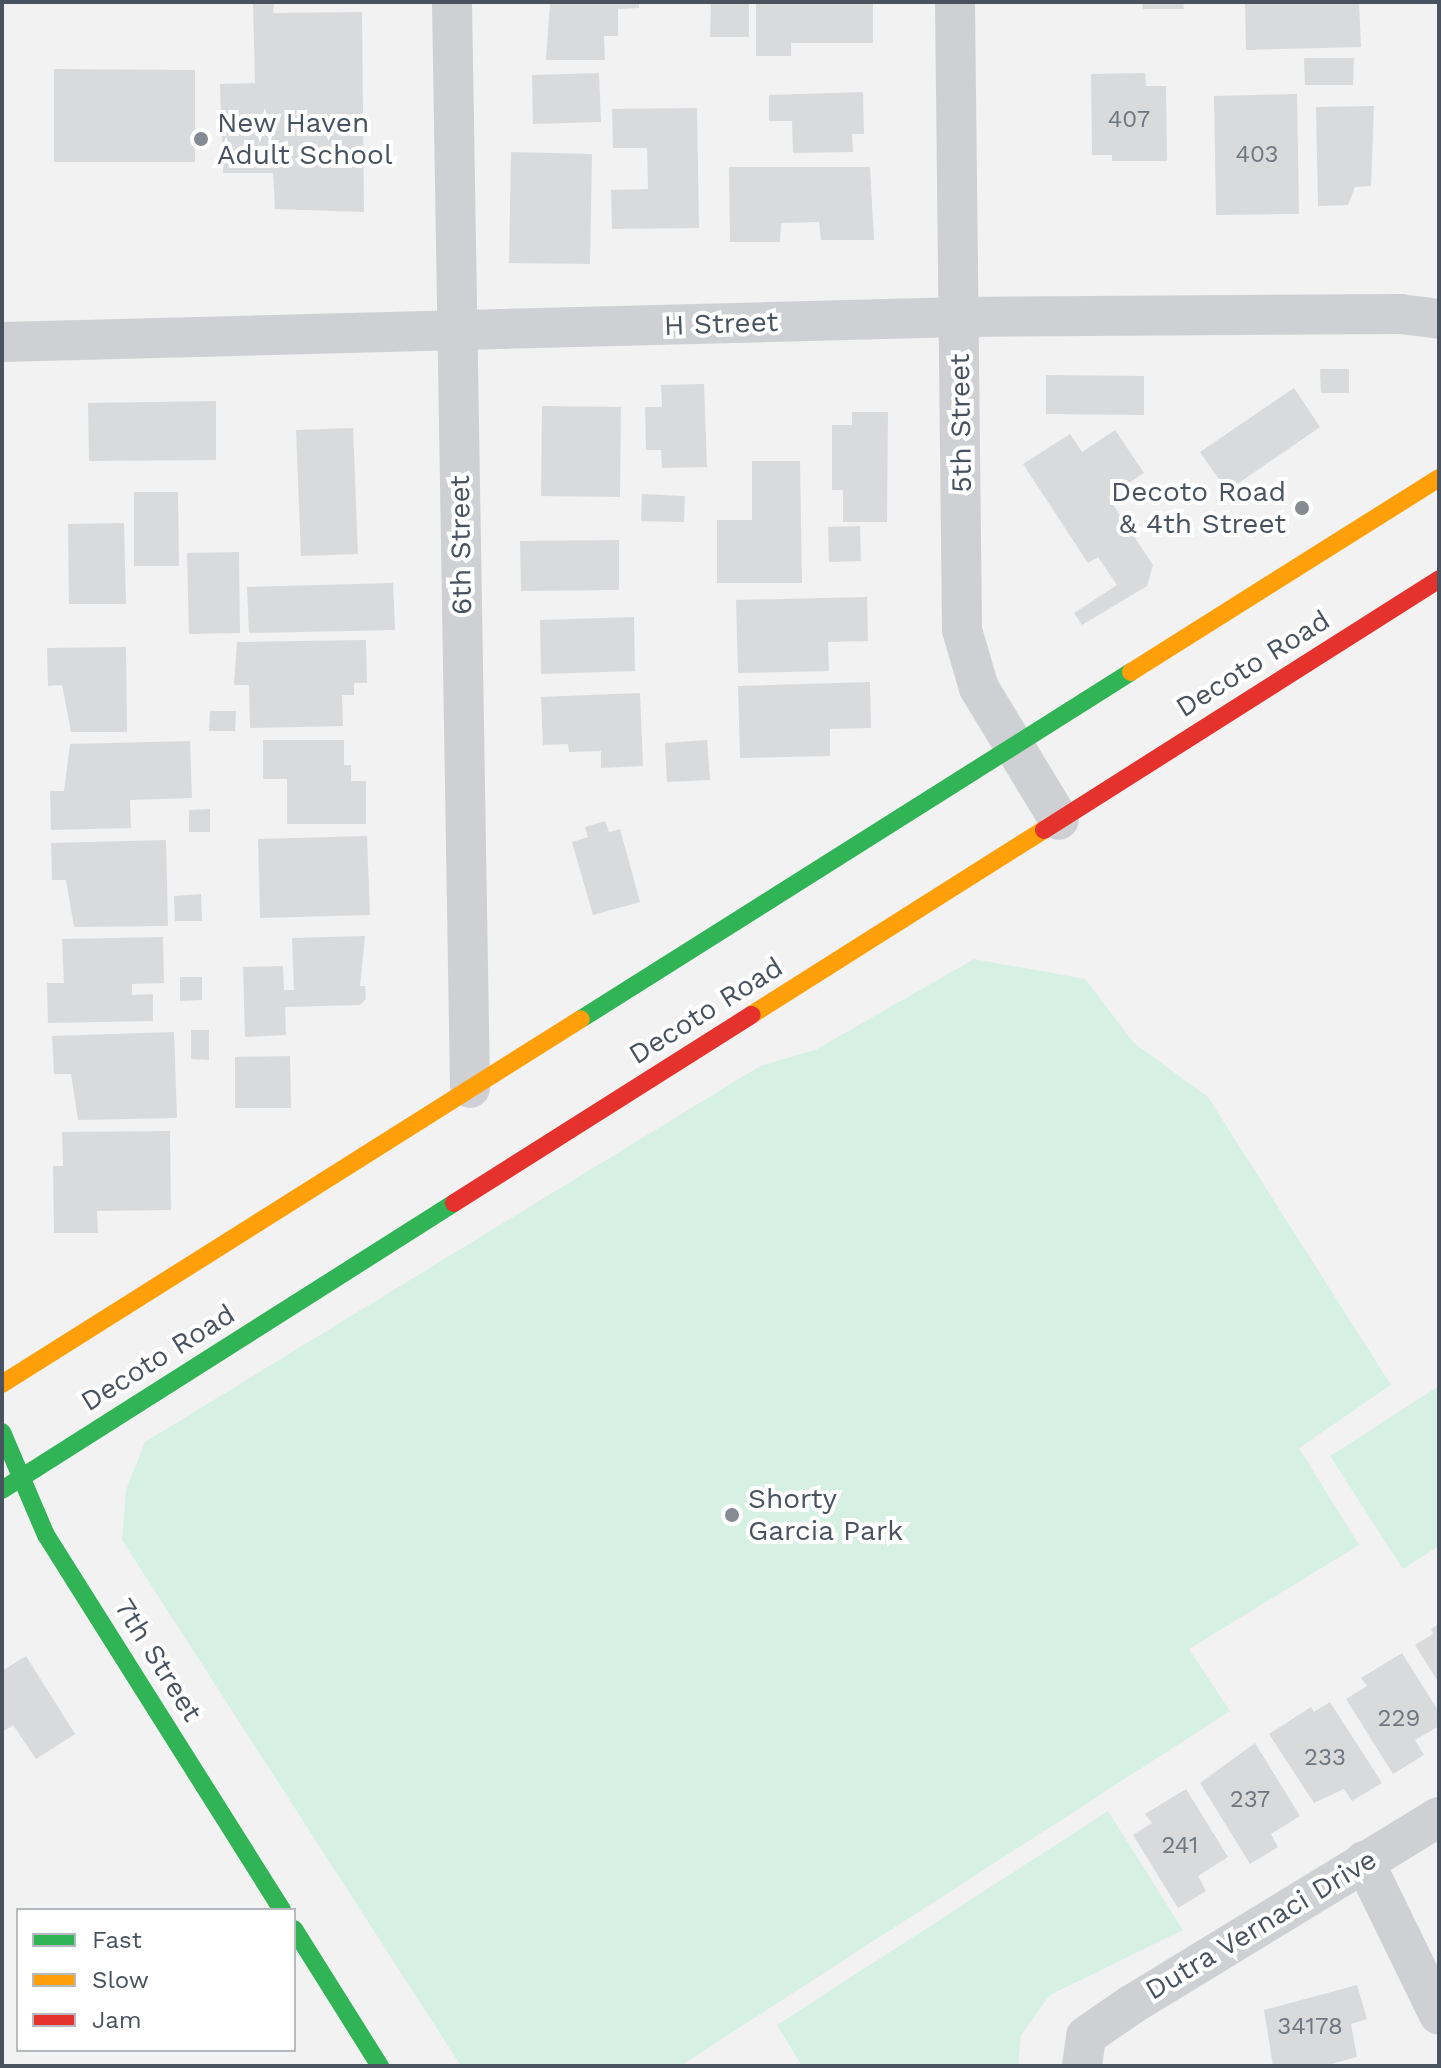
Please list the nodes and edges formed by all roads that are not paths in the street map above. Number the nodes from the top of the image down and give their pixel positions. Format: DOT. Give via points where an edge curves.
graph roads {
  1 [pos="452,2"];
  2 [pos="955,2"];
  3 [pos="960,317"];
  4 [pos="1439,319"];
  5 [pos="457,331"];
  6 [pos="2,342"];
  7 [pos="1439,478"];
  8 [pos="1439,579"];
  9 [pos="1014,746"];
  10 [pos="1059,820"];
  11 [pos="470,1088"];
  12 [pos="2,1384"];
  13 [pos="2,1432"];
  14 [pos="18,1480"];
  15 [pos="2,1490"];
  16 [pos="1439,1817"];
  17 [pos="1364,1861"];
  18 [pos="281,1908"];
  19 [pos="296,1932"];
  20 [pos="1439,2015"];
  21 [pos="1084,2051"];
  22 [pos="380,2066"];
  1 -- 5 [label="street, 6th Street"];
  2 -- 3 [label="street, 5th Street"];
  3 -- 4 [label="street, H Street" via="1400,314"];
  3 -- 5 [label="street, H Street"];
  3 -- 9 [label="street, 5th Street" via="962,630 979,688"];
  5 -- 6 [label="street, H Street"];
  5 -- 11 [label="street, 6th Street"];
  7 -- 9 [label="main road, Decoto Road"];
  8 -- 10 [label="main road, Decoto Road"];
  9 -- 10 [label="street, 5th Street"];
  9 -- 11 [label="main road, Decoto Road"];
  10 -- 14 [label="main road, Decoto Road"];
  11 -- 12 [label="main road, Decoto Road"];
  13 -- 14 [label="main road, 7th Street"];
  14 -- 15 [label="main road, Decoto Road"];
  14 -- 18 [label="main road, 7th Street" via="46,1535"];
  16 -- 17 [label="street, Dutra Vernaci Drive"];
  17 -- 20 [label="street"];
  17 -- 21 [label="street, Dutra Vernaci Drive"];
  19 -- 22 [label="main road"];
}
